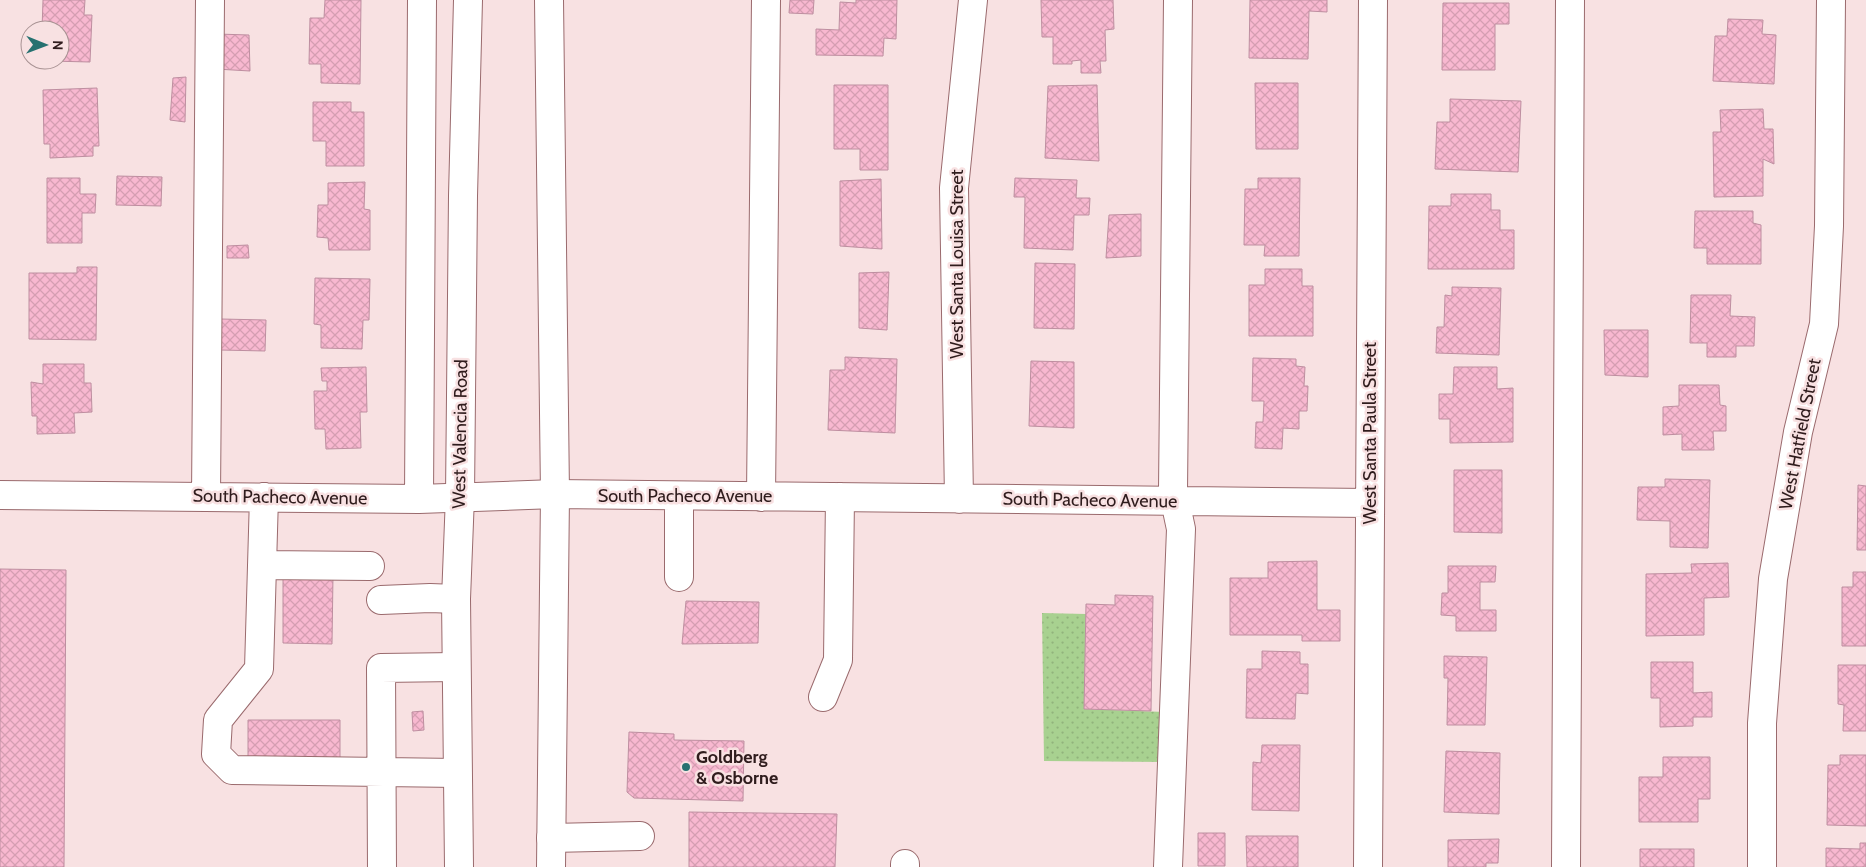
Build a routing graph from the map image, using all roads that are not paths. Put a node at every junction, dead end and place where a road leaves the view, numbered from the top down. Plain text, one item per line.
1 (210, 0) edge
2 (422, 0) edge
3 (468, 0) edge
4 (549, 0) edge
5 (766, 0) edge
6 (973, 0) edge
7 (1178, 0) edge
8 (1373, 0) edge
9 (1570, 0) edge
10 (1831, 0) edge
11 (555, 494) junction
12 (0, 495) edge
13 (460, 496) junction
14 (679, 496) junction
15 (206, 497) junction
16 (761, 497) junction
17 (840, 497) junction
18 (264, 498) junction
19 (419, 498) junction
20 (960, 499) junction
21 (1175, 501) junction
22 (1369, 503) junction
23 (262, 565) junction
24 (370, 566) dead end
25 (679, 577) dead end
26 (381, 600) dead end
27 (456, 600) junction
28 (456, 667) junction
29 (823, 697) dead end
30 (382, 772) junction
31 (457, 773) junction
32 (640, 836) dead end
33 (551, 838) junction
34 (382, 867) edge
35 (459, 867) edge
36 (551, 867) edge
37 (1168, 867) edge
38 (1368, 867) edge
39 (1566, 867) edge
40 (1762, 867) edge

1 - 15 street
2 - 19 street
3 - 13 street, West Valencia Road
4 - 11 street
5 - 16 street
6 - 20 street, West Santa Louisa Street
7 - 21 street
8 - 22 street, West Santa Paula Street
9 - 39 street
10 - 40 street, West Hatfield Street
11 - 13 street, South Pacheco Avenue
11 - 14 street, South Pacheco Avenue
11 - 33 street
12 - 15 street, South Pacheco Avenue
13 - 19 street, South Pacheco Avenue
13 - 27 street, West Valencia Road
14 - 16 street, South Pacheco Avenue
14 - 25 street
15 - 18 street, South Pacheco Avenue
16 - 17 street, South Pacheco Avenue
17 - 20 street, South Pacheco Avenue
17 - 29 street
18 - 19 street, South Pacheco Avenue
18 - 23 street
20 - 21 street, South Pacheco Avenue
21 - 22 street, South Pacheco Avenue
21 - 37 street
22 - 38 street, West Santa Paula Street
23 - 24 street
23 - 30 street
26 - 27 street
27 - 28 street, West Valencia Road
28 - 30 street
28 - 31 street, West Valencia Road
30 - 31 street
30 - 34 street
31 - 35 street, West Valencia Road
32 - 33 street
33 - 36 street

